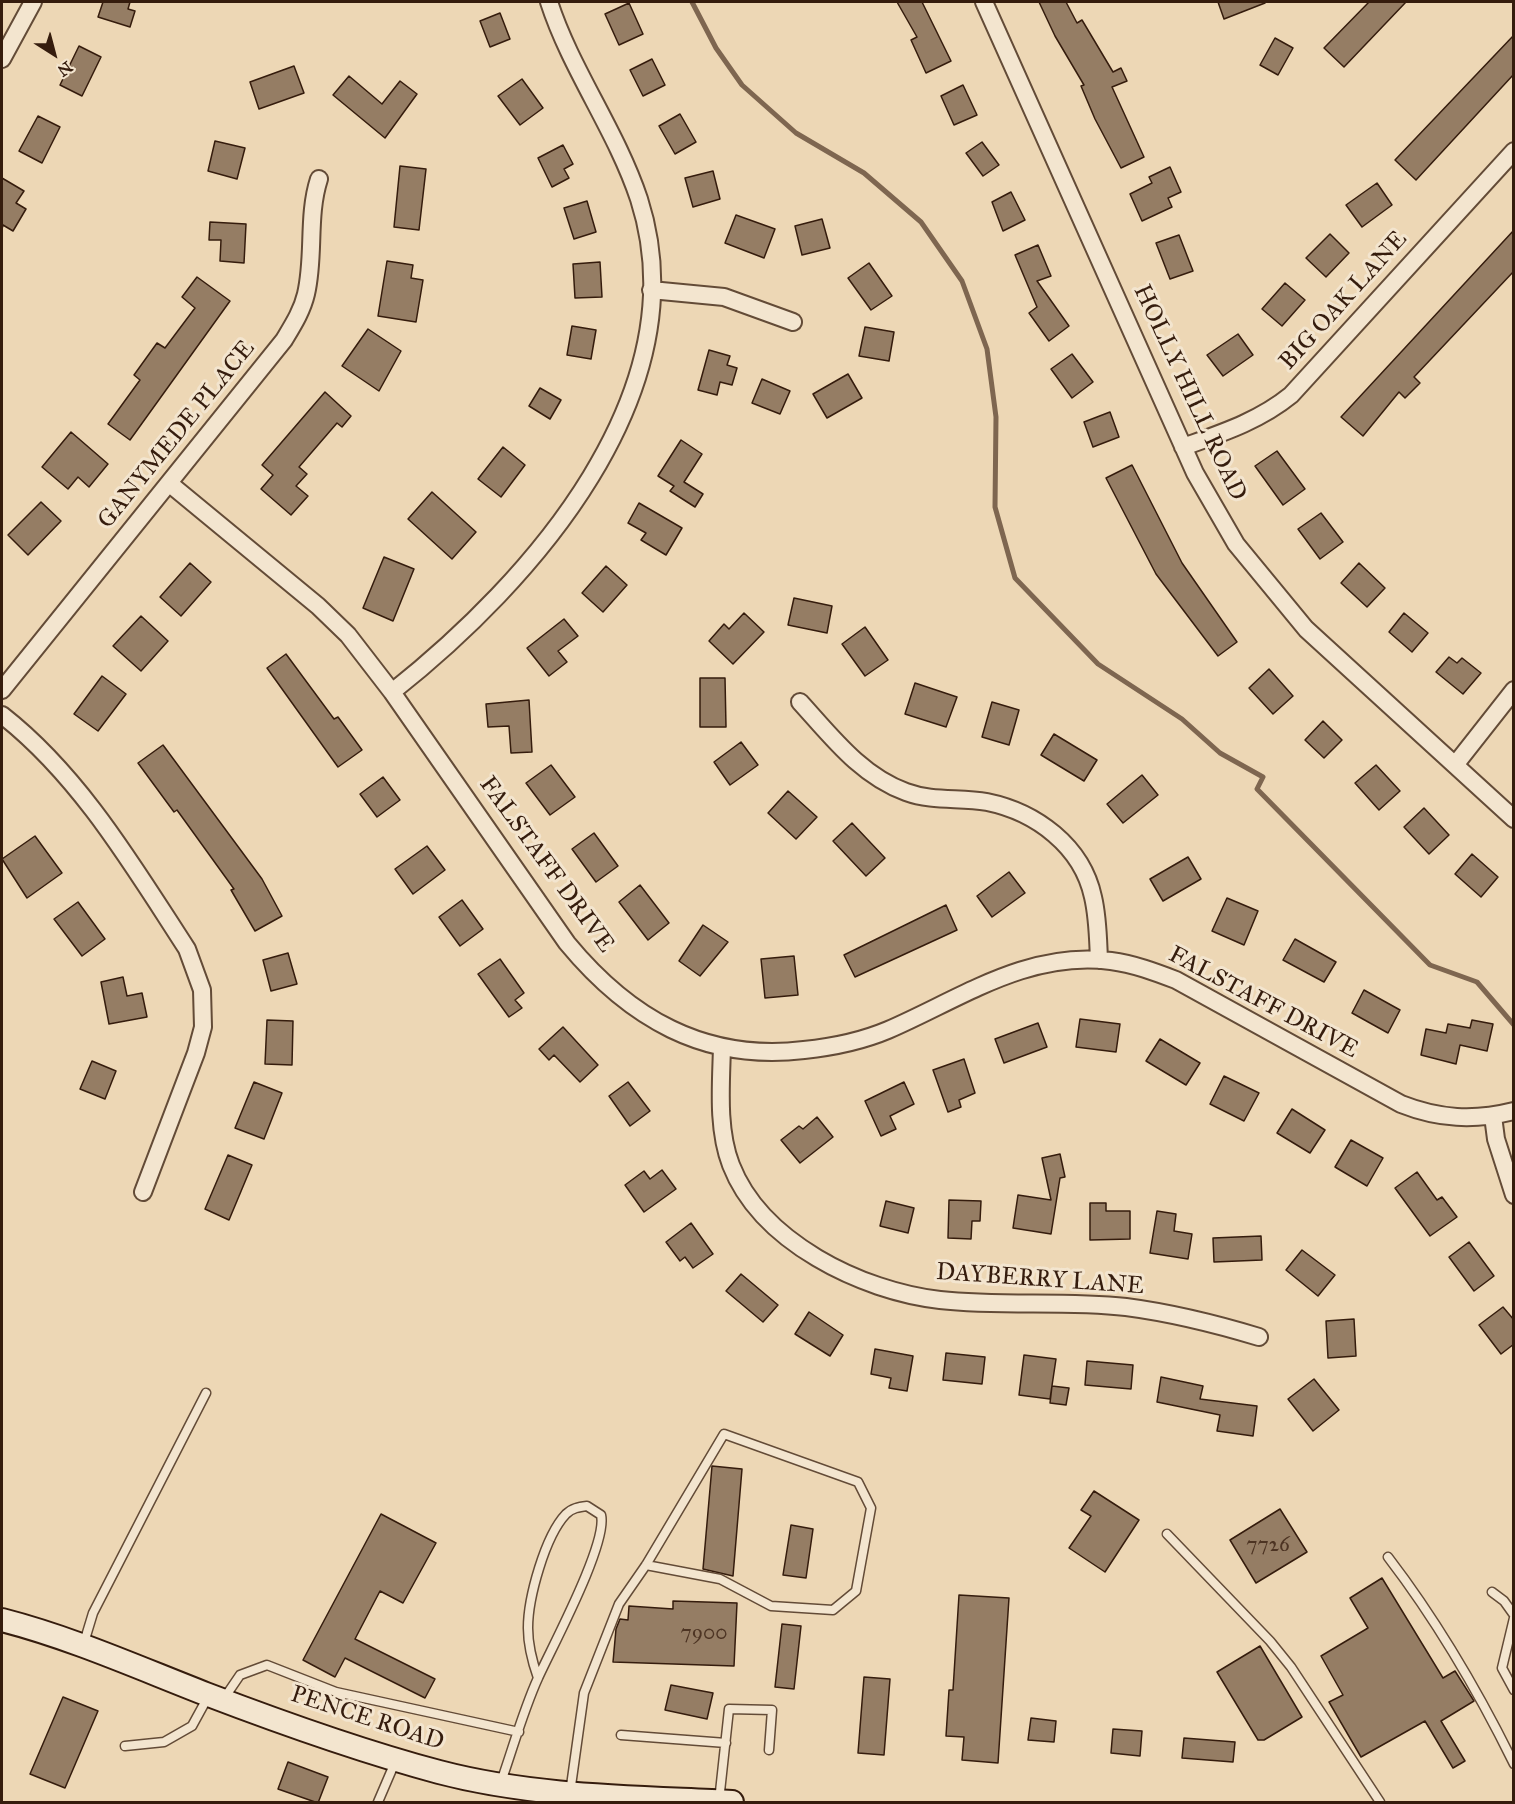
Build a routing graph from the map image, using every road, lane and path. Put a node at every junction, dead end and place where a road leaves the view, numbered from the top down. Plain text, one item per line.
1 (33, 2) edge
2 (549, 2) edge
3 (984, 2) edge
4 (2, 59) edge
5 (1514, 151) edge
6 (319, 179) dead end
7 (651, 290) junction
8 (794, 322) dead end
9 (1183, 447) junction
10 (170, 484) junction
11 (2, 690) edge
12 (1514, 690) edge
13 (392, 692) junction
14 (800, 702) dead end
15 (2, 715) edge
16 (1455, 765) junction
17 (1514, 819) edge
18 (1099, 960) junction
19 (722, 1047) junction
20 (1514, 1111) edge
21 (1493, 1116) junction
22 (143, 1192) dead end
23 (1514, 1195) edge
24 (1260, 1337) dead end
25 (206, 1393) dead end
26 (1167, 1534) dead end
27 (1388, 1557) dead end
28 (646, 1565) junction
29 (1492, 1592) dead end
30 (1514, 1617) edge
31 (2, 1620) edge
32 (83, 1646) junction
33 (538, 1678) junction
34 (1514, 1690) edge
35 (216, 1697) junction
36 (519, 1732) junction
37 (621, 1735) dead end
38 (726, 1743) junction
39 (125, 1746) dead end
40 (769, 1750) dead end
41 (397, 1760) junction
42 (1514, 1764) edge
43 (501, 1783) junction
44 (570, 1793) junction
45 (719, 1802) edge
46 (378, 1803) edge
47 (732, 1803) edge
48 (1380, 1803) edge

1 - 4 street
2 - 7 street
3 - 9 street, HOLLY HILL ROAD
5 - 9 street, BIG OAK LANE
6 - 10 street, GANYMEDE PLACE
7 - 8 street
7 - 13 street
9 - 16 street, HOLLY HILL ROAD
10 - 11 street, GANYMEDE PLACE
10 - 13 street, FALSTAFF DRIVE
12 - 16 street
13 - 19 street, FALSTAFF DRIVE
14 - 18 street
15 - 22 street
16 - 17 street, HOLLY HILL ROAD
18 - 19 street, FALSTAFF DRIVE
18 - 21 street, FALSTAFF DRIVE
19 - 24 street, DAYBERRY LANE
20 - 21 street, FALSTAFF DRIVE
21 - 23 street
25 - 32 lane
26 - 48 lane
27 - 42 lane
28 - 28 lane
28 - 44 lane
29 - 30 lane
30 - 34 lane
31 - 32 street, PENCE ROAD
32 - 35 street, PENCE ROAD
33 - 33 lane
33 - 36 lane
35 - 36 lane
35 - 39 lane
35 - 41 street, PENCE ROAD
36 - 43 lane
37 - 38 lane
38 - 40 lane
38 - 45 lane
41 - 43 street, PENCE ROAD
41 - 46 lane
43 - 44 street, PENCE ROAD
44 - 45 street, PENCE ROAD
45 - 47 street, PENCE ROAD

